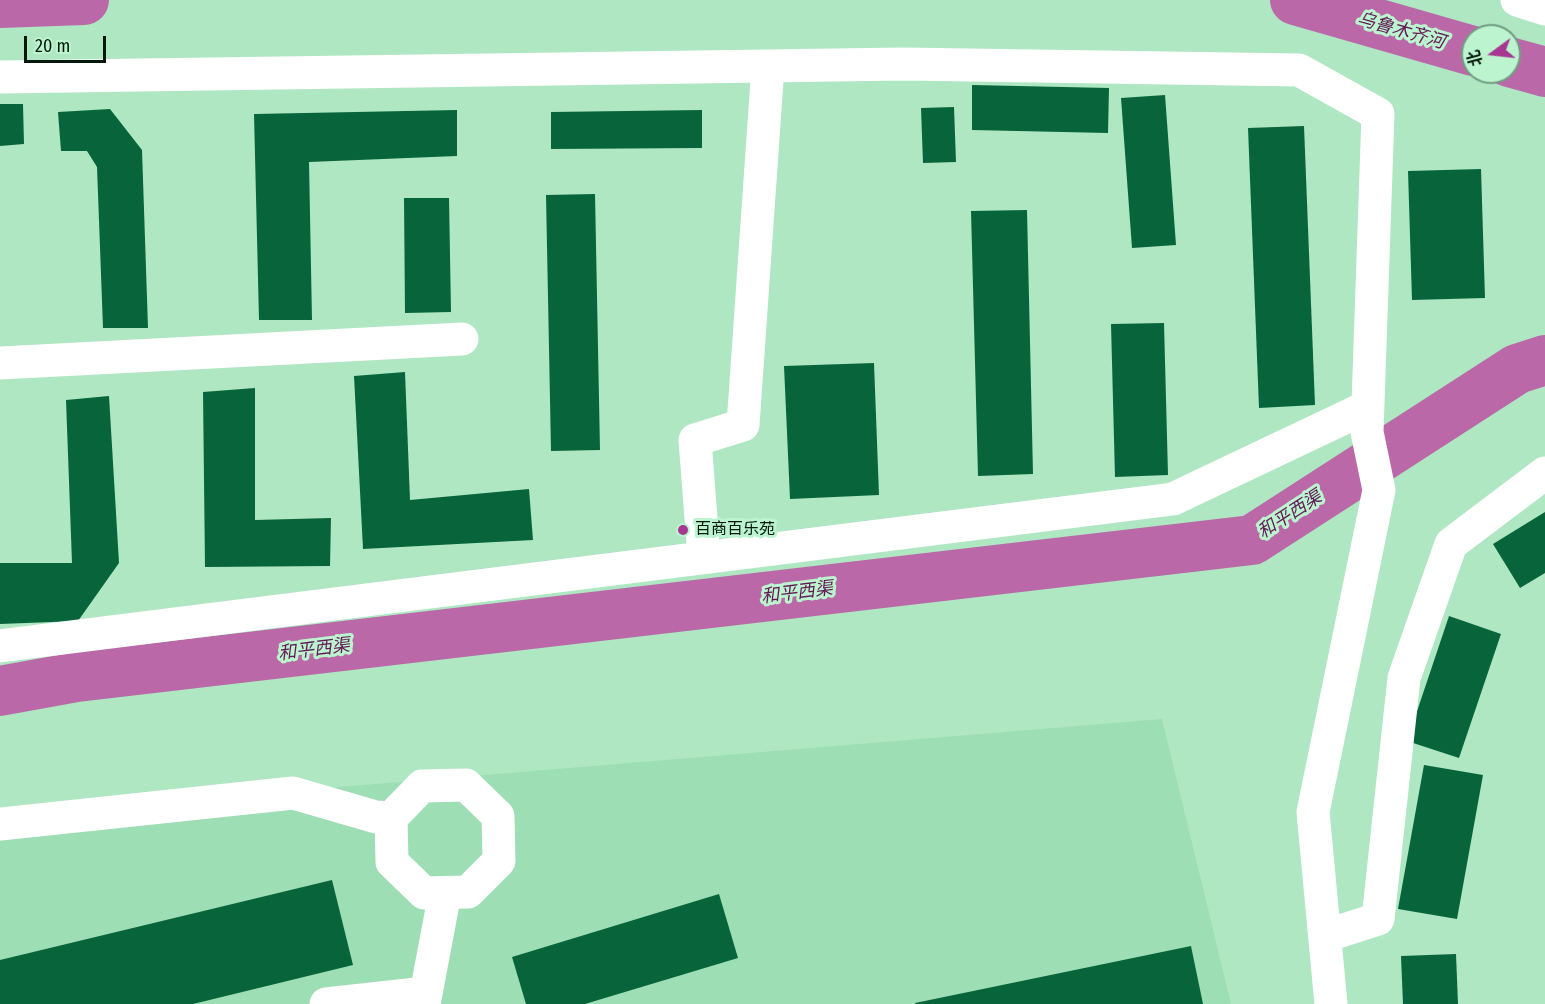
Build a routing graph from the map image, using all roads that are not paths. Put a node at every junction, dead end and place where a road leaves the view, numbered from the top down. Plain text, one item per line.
1 (1516, 0) edge
2 (1545, 9) edge
3 (768, 66) junction
4 (0, 77) edge
5 (462, 339) dead end
6 (0, 363) edge
7 (1367, 407) junction
8 (1545, 473) edge
9 (704, 557) junction
10 (0, 646) edge
11 (391, 818) junction
12 (0, 824) edge
13 (445, 893) junction
14 (1325, 936) junction
15 (425, 999) edge
16 (326, 1004) edge
17 (1331, 1004) edge

1 - 2 street
3 - 4 street
3 - 7 street
3 - 9 street
5 - 6 street
7 - 9 street
7 - 14 street
8 - 14 street
9 - 10 street
11 - 12 street
11 - 13 street
11 - 13 street
13 - 15 street
14 - 17 street
15 - 16 street

